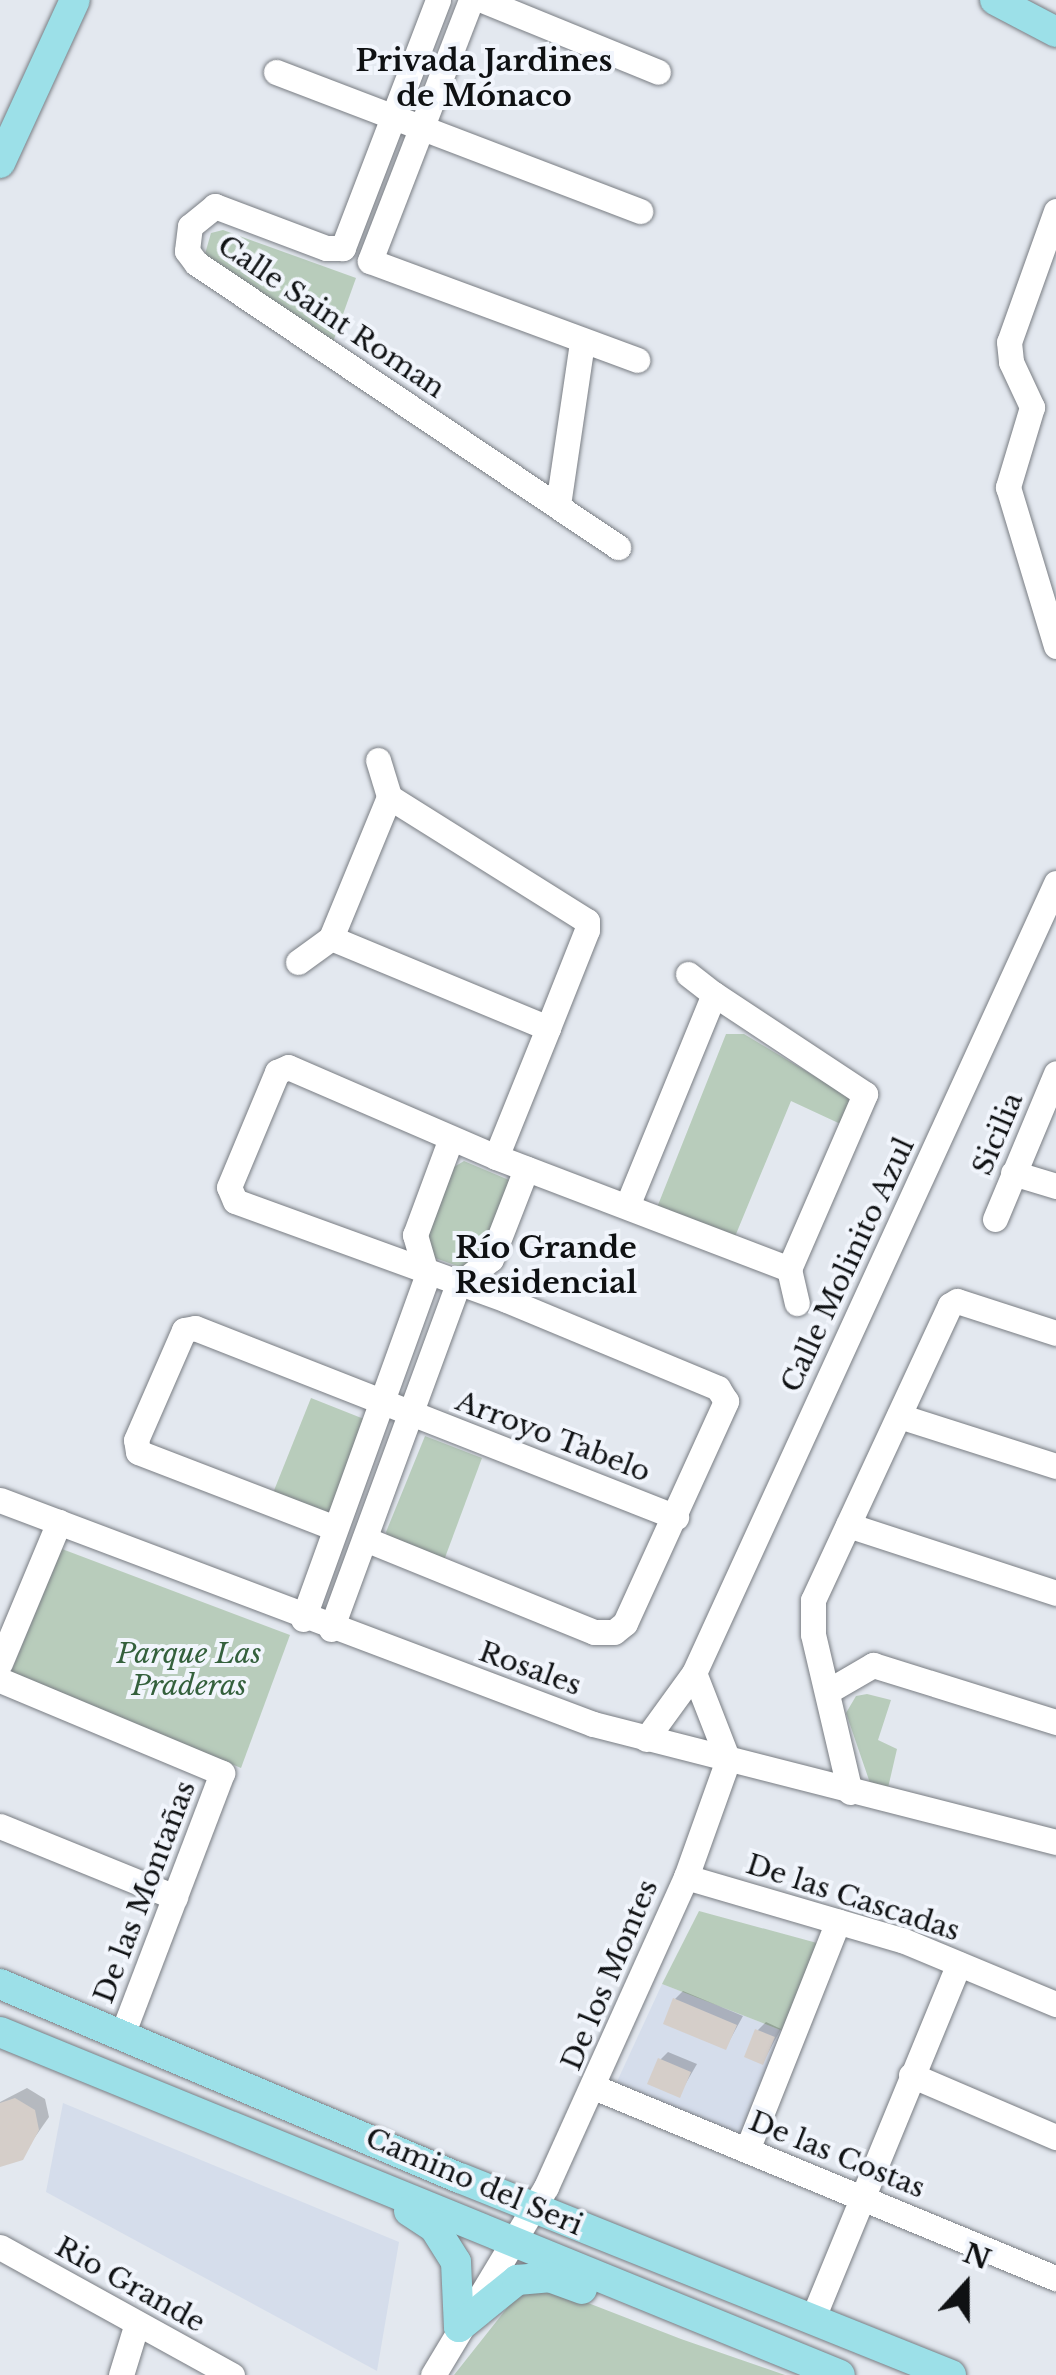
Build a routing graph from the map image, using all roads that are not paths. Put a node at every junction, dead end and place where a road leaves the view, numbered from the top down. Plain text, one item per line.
1 (75, 0) edge
2 (438, 0) edge
3 (471, 0) edge
4 (482, 0) edge
5 (995, 0) edge
6 (1056, 32) edge
7 (276, 72) dead end
8 (658, 72) dead end
9 (394, 117) junction
10 (424, 128) junction
11 (0, 163) edge
12 (640, 211) dead end
13 (1056, 211) edge
14 (582, 342) junction
15 (637, 360) dead end
16 (558, 505) junction
17 (618, 547) dead end
18 (1056, 646) edge
19 (378, 760) dead end
20 (390, 797) junction
21 (1056, 883) edge
22 (331, 938) junction
23 (298, 962) dead end
24 (688, 974) dead end
25 (714, 994) junction
26 (548, 1028) junction
27 (1056, 1073) edge
28 (450, 1138) junction
29 (496, 1157) junction
30 (526, 1169) junction
31 (1013, 1173) junction
32 (1056, 1186) edge
33 (627, 1206) junction
34 (995, 1219) dead end
35 (491, 1259) junction
36 (789, 1269) junction
37 (427, 1276) junction
38 (457, 1286) junction
39 (506, 1300) junction
40 (796, 1303) dead end
41 (1056, 1333) edge
42 (380, 1402) junction
43 (409, 1414) junction
44 (898, 1416) junction
45 (1056, 1466) edge
46 (0, 1500) edge
47 (676, 1517) junction
48 (59, 1522) junction
49 (848, 1524) junction
50 (335, 1528) junction
51 (365, 1539) junction
52 (1056, 1594) edge
53 (303, 1619) junction
54 (331, 1628) junction
55 (0, 1663) edge
56 (694, 1673) junction
57 (0, 1680) edge
58 (830, 1690) junction
59 (1056, 1722) edge
60 (646, 1739) junction
61 (728, 1760) junction
62 (850, 1792) junction
63 (0, 1826) edge
64 (1056, 1842) edge
65 (686, 1876) junction
66 (175, 1896) junction
67 (838, 1921) junction
68 (959, 1964) junction
69 (0, 1984) edge
70 (1056, 2004) edge
71 (0, 2032) edge
72 (122, 2035) junction
73 (911, 2075) junction
74 (594, 2088) junction
75 (1056, 2137) edge
76 (747, 2150) junction
77 (332, 2170) junction
78 (862, 2198) junction
79 (534, 2208) junction
80 (514, 2241) junction
81 (0, 2247) edge
82 (1056, 2278) edge
83 (684, 2311) junction
84 (812, 2320) junction
85 (136, 2322) junction
86 (460, 2327) junction
87 (121, 2375) edge
88 (232, 2375) edge
89 (433, 2375) edge
90 (840, 2375) edge
91 (951, 2375) edge

1 - 11 main road
2 - 9 street
3 - 10 street
4 - 8 street
5 - 6 main road
7 - 9 street
9 - 10 street
9 - 16 street, Calle Saint Roman
10 - 12 street
10 - 14 street
13 - 18 street
14 - 15 street
14 - 16 street
16 - 17 street, Calle Saint Roman
19 - 20 street
20 - 22 street
20 - 26 street
21 - 56 street, Calle Molinito Azul
22 - 23 street
22 - 26 street
24 - 25 street
25 - 33 street
25 - 36 street
26 - 29 street
27 - 31 street, Sicilia
28 - 29 street
28 - 37 street
28 - 37 street
29 - 30 street
30 - 33 street
30 - 35 street
31 - 32 street
31 - 34 street, Sicilia
33 - 36 street
35 - 38 street
35 - 39 street
36 - 40 street
37 - 38 street
37 - 42 street
38 - 39 street
38 - 43 street
39 - 47 street
41 - 44 street
42 - 43 street, Arroyo Tabelo
42 - 50 street
42 - 50 street, Arroyo Tabelo
43 - 47 street, Arroyo Tabelo
43 - 51 street
44 - 45 street
44 - 49 street
46 - 48 street, Rosales
47 - 51 street
48 - 53 street, Rosales
48 - 55 street
49 - 52 street
49 - 58 street
50 - 53 street
51 - 54 street
53 - 54 street, Rosales
54 - 60 street, Rosales
56 - 60 street, Calle Molinito Azul
56 - 61 street
57 - 66 street, De las Montañas
58 - 59 street
58 - 62 street
60 - 61 street, Rosales
61 - 62 street, Rosales
61 - 65 street, De los Montes
62 - 64 street, Rosales
63 - 66 street
65 - 67 street, De las Cascadas
65 - 74 street, De los Montes
66 - 72 street, De las Montañas
67 - 68 street, De las Cascadas
67 - 76 street
68 - 70 street, De las Cascadas
68 - 73 street
69 - 72 main road, Camino del Seri
71 - 77 main road, Camino del Seri
72 - 79 main road, Camino del Seri
73 - 75 street
73 - 78 street
74 - 76 street, De las Costas
74 - 79 street, De los Montes
76 - 78 street, De las Costas
77 - 80 main road, Camino del Seri
77 - 86 main road
78 - 82 street, De las Costas
78 - 84 street
79 - 80 street, De los Montes
79 - 84 main road, Camino del Seri
80 - 83 main road, Camino del Seri
80 - 86 street, De los Montes
81 - 85 street, Rio Grande
83 - 86 main road
83 - 90 main road, Camino del Seri
84 - 91 main road, Camino del Seri
85 - 87 street
85 - 88 street, Rio Grande
86 - 89 street, De los Montes

